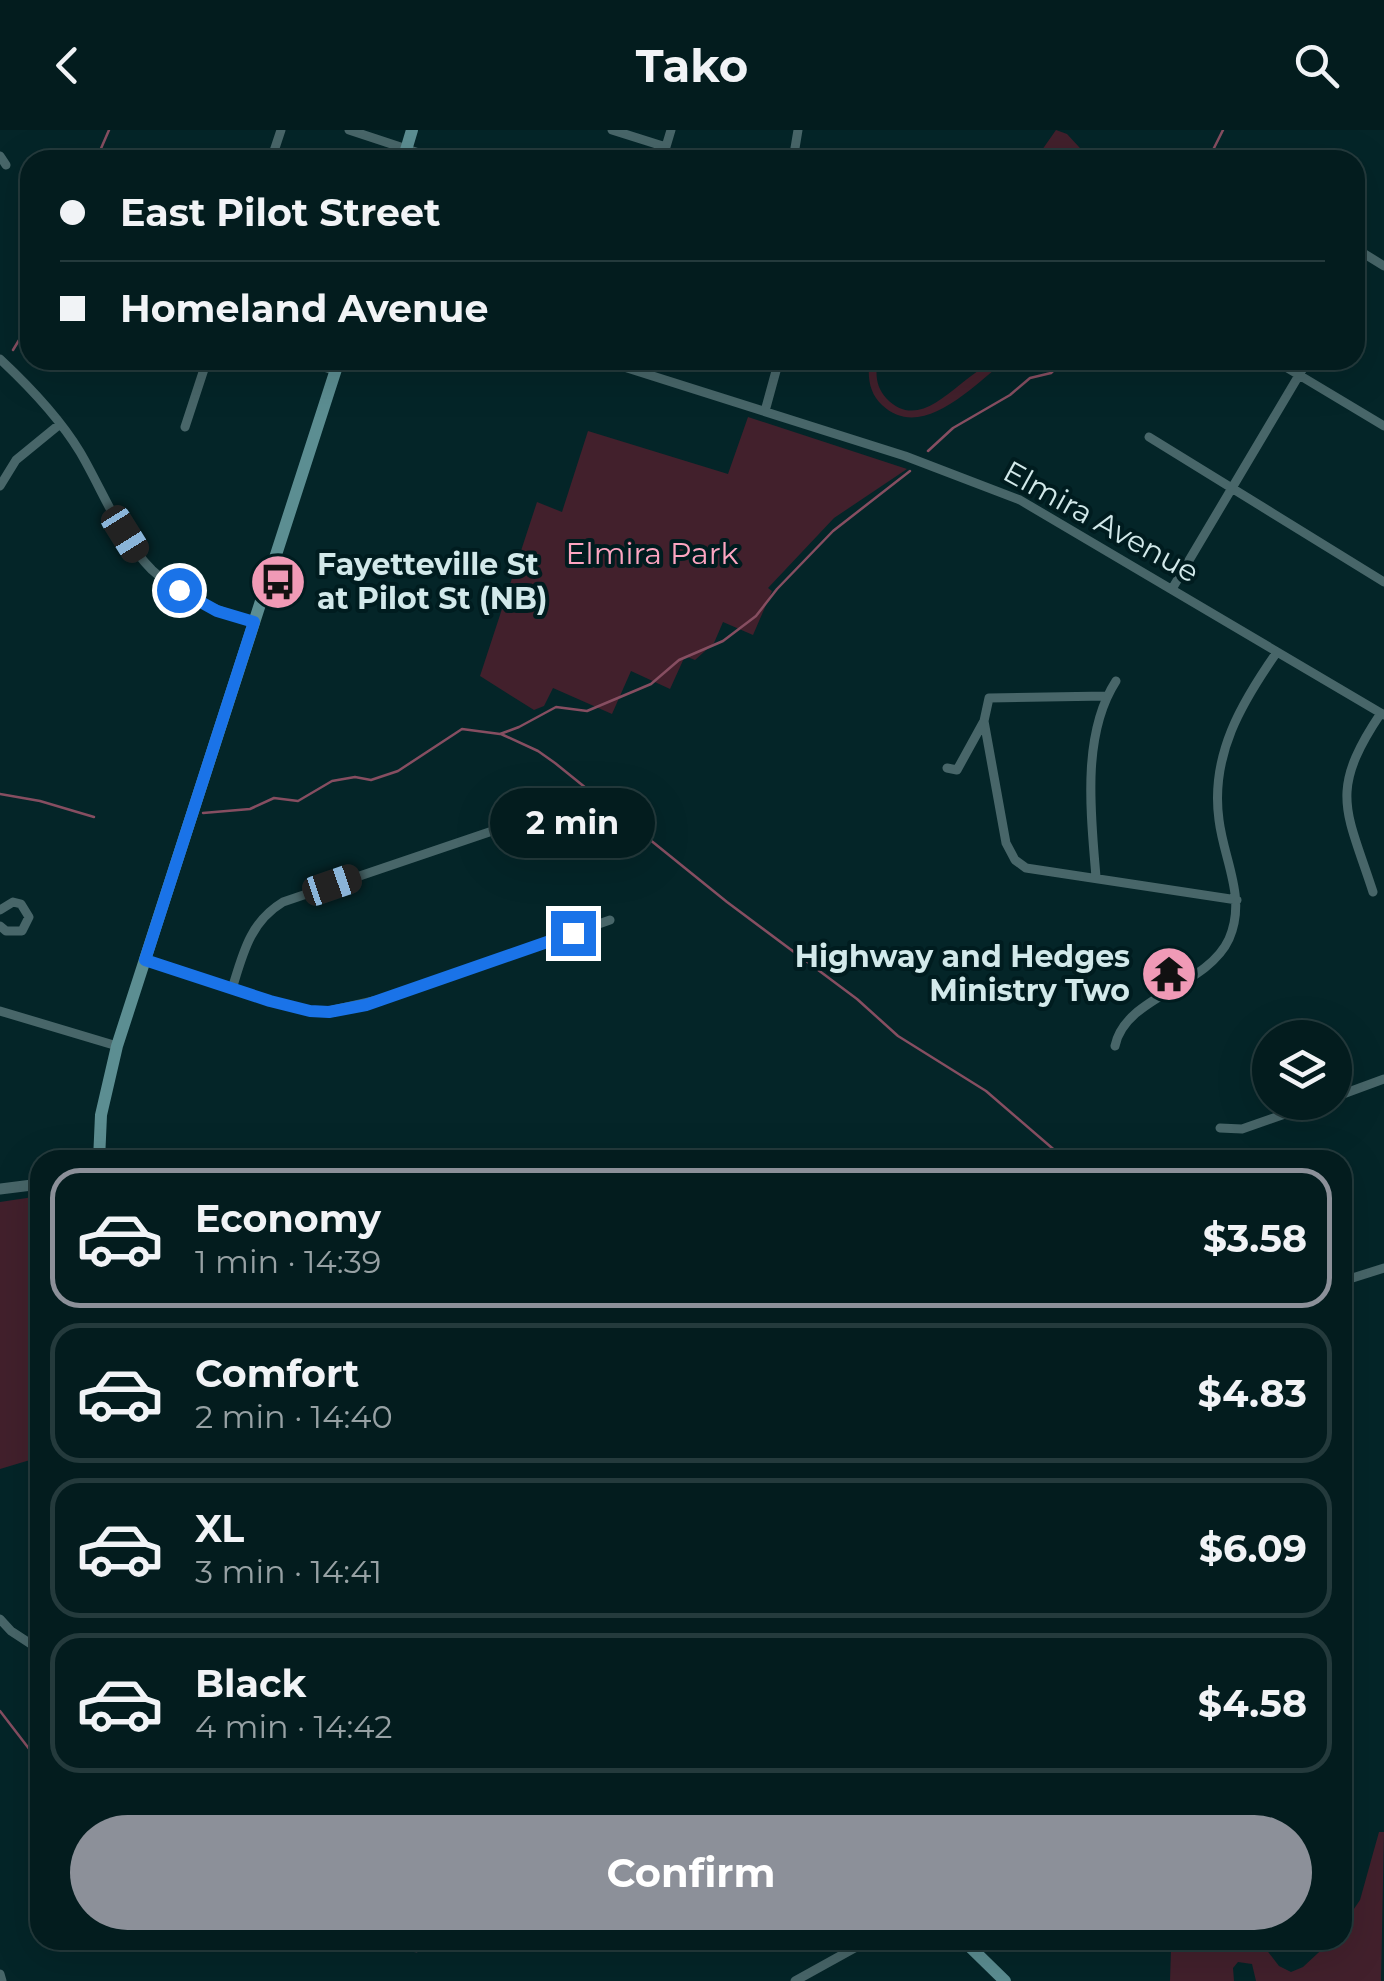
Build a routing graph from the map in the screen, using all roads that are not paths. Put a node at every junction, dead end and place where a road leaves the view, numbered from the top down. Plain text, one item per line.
1 (349, 130) edge
2 (612, 130) edge
3 (671, 130) edge
4 (666, 147) junction
5 (395, 150) edge
6 (665, 150) edge
7 (0, 359) edge
8 (204, 370) edge
9 (335, 370) edge
10 (634, 370) edge
11 (776, 370) edge
12 (1291, 370) edge
13 (1302, 370) edge
14 (1299, 375) junction
15 (765, 411) junction
16 (60, 424) junction
17 (1384, 426) edge
18 (185, 427) dead end
19 (1150, 438) dead end
20 (0, 486) edge
21 (1232, 488) junction
22 (1384, 582) edge
23 (1172, 589) junction
24 (254, 622) junction
25 (1278, 652) junction
26 (1116, 681) dead end
27 (1107, 696) junction
28 (1383, 714) edge
29 (981, 725) junction
30 (947, 768) dead end
31 (532, 818) dead end
32 (1096, 877) junction
33 (1374, 892) dead end
34 (1237, 900) junction
35 (0, 910) edge
36 (610, 920) dead end
37 (2, 932) edge
38 (145, 960) junction
39 (232, 989) junction
40 (0, 1011) edge
41 (117, 1046) junction
42 (1115, 1046) dead end
43 (1384, 1080) edge
44 (1352, 1091) edge
45 (1268, 1120) edge
46 (1220, 1128) dead end
47 (99, 1150) edge
48 (30, 1185) edge
49 (0, 1189) edge
50 (1384, 1268) edge
51 (1352, 1278) edge
52 (0, 1619) edge
53 (30, 1643) edge
54 (852, 1950) edge
55 (973, 1950) edge
56 (0, 1974) edge
57 (798, 1980) edge
58 (2, 1981) edge
59 (1005, 1981) edge

1 - 5 street
2 - 4 street
3 - 4 street
4 - 6 street
7 - 16 street
8 - 18 street
9 - 24 main road
10 - 15 street, Elmira Avenue
11 - 15 street
12 - 14 street
13 - 14 street
14 - 17 street
14 - 21 street
15 - 23 street, Elmira Avenue
16 - 20 street
16 - 24 street
19 - 21 street
21 - 22 street
21 - 23 street
23 - 25 street, Elmira Avenue
24 - 38 main road
25 - 28 street, Elmira Avenue
25 - 34 street
26 - 27 street
27 - 29 street
27 - 32 street
28 - 33 street
29 - 30 street
29 - 32 street
31 - 39 street
32 - 34 street
34 - 42 street
35 - 37 street
36 - 39 street
38 - 39 street
38 - 41 main road
40 - 41 street
41 - 47 main road
43 - 44 street
45 - 46 street
48 - 49 street
50 - 51 street
52 - 53 street
54 - 57 street
55 - 59 main road
56 - 58 street

